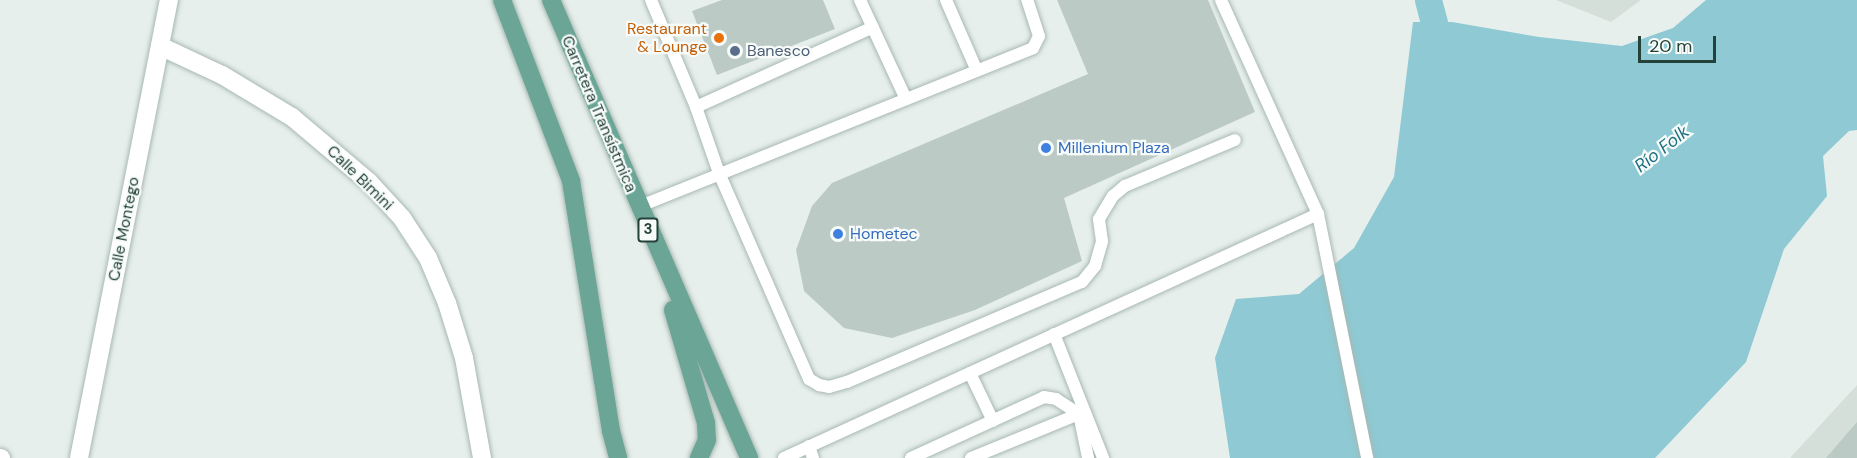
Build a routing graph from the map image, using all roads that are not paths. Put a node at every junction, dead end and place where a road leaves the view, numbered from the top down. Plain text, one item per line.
1 (169, 0) edge
2 (502, 0) edge
3 (550, 0) edge
4 (651, 0) edge
5 (860, 0) edge
6 (946, 0) edge
7 (1028, 0) edge
8 (1221, 0) edge
9 (873, 27) junction
10 (160, 46) junction
11 (977, 71) junction
12 (906, 99) junction
13 (696, 108) junction
14 (1235, 140) dead end
15 (719, 173) junction
16 (638, 207) junction
17 (1318, 214) junction
18 (652, 240) junction
19 (1054, 334) junction
20 (970, 373) junction
21 (1079, 414) junction
22 (993, 420) junction
23 (611, 431) junction
24 (811, 452) edge
25 (79, 458) edge
26 (482, 458) edge
27 (618, 458) edge
28 (630, 458) edge
29 (699, 458) edge
30 (749, 458) edge
31 (784, 458) edge
32 (911, 458) edge
33 (971, 458) edge
34 (1088, 458) edge
35 (1102, 458) edge
36 (1367, 458) edge

1 - 10 street, Calle Montego
2 - 23 main road
3 - 16 main road, Carretera Transístmica / 3
4 - 13 lane
5 - 9 lane
6 - 11 lane
7 - 11 lane
8 - 17 lane
9 - 12 lane
9 - 13 lane
10 - 25 street, Calle Montego
10 - 26 street, Calle Bimini
11 - 12 lane
12 - 15 lane
13 - 15 lane
14 - 15 lane
15 - 16 lane
16 - 18 main road, Carretera Transístmica / 3
17 - 19 lane
17 - 36 lane
18 - 29 main road
18 - 30 main road, Carretera Transístmica / 3
19 - 20 lane
19 - 35 lane
20 - 22 lane
20 - 24 lane
21 - 22 lane
21 - 33 lane
21 - 34 lane
22 - 32 lane
23 - 27 main road
23 - 28 main road
24 - 31 lane

